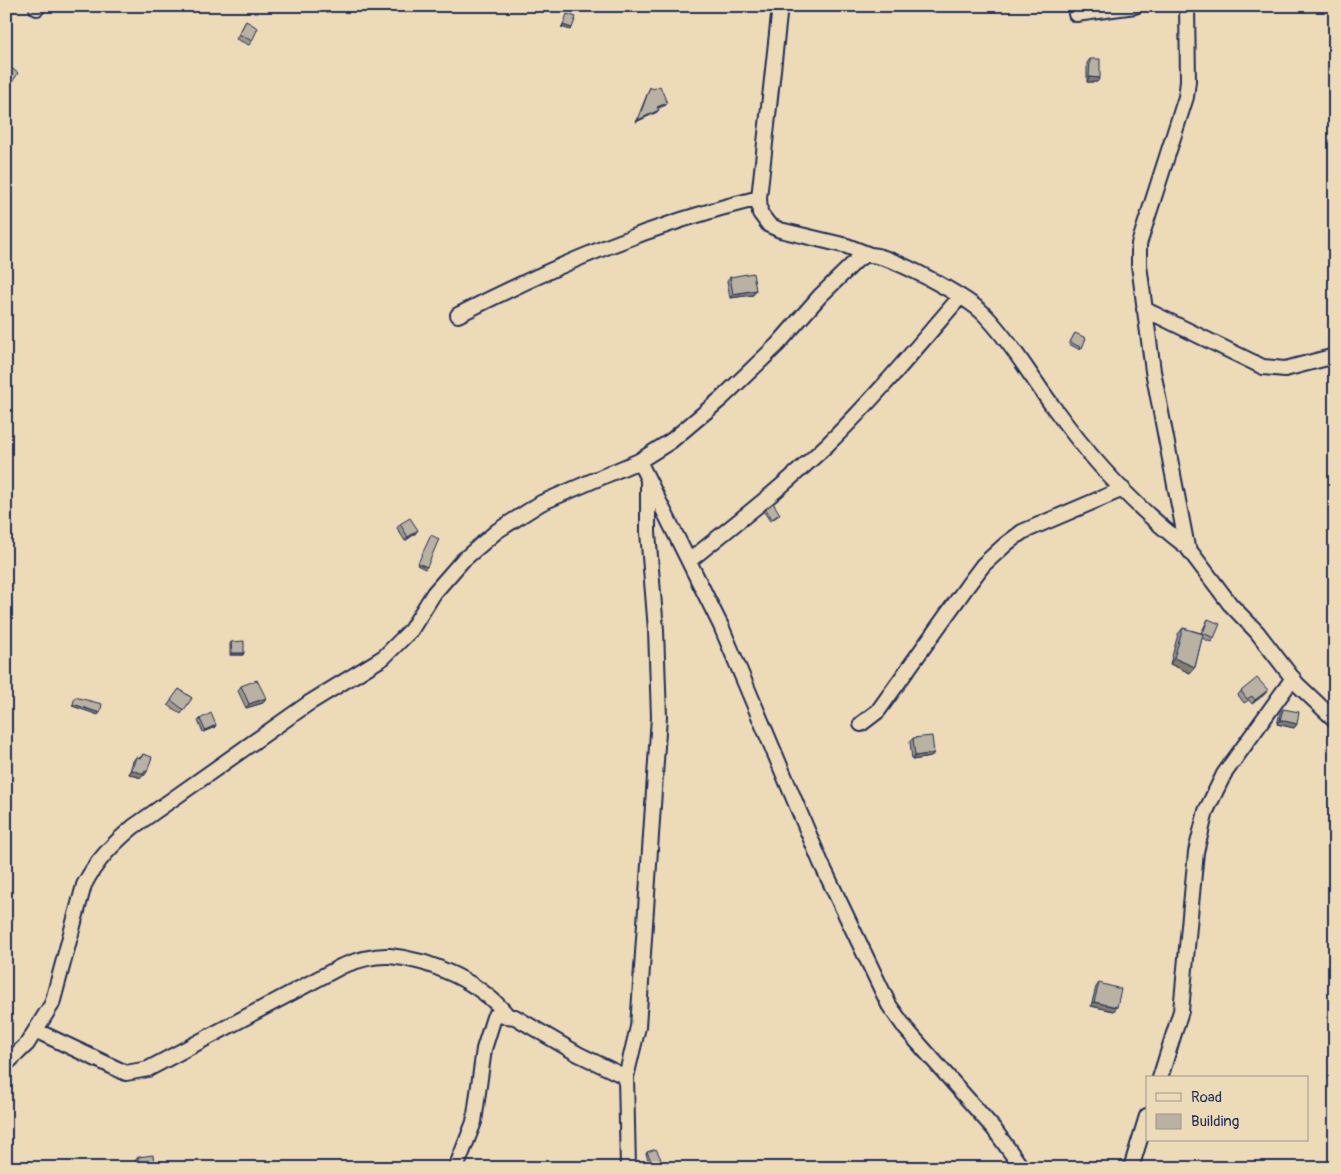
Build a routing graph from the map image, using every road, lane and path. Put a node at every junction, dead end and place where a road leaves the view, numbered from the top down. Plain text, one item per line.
1 (780, 6) edge
2 (1135, 6) edge
3 (1187, 6) edge
4 (1076, 14) dead end
5 (759, 198) junction
6 (870, 255) junction
7 (960, 297) junction
8 (1144, 308) junction
9 (458, 315) dead end
10 (1335, 356) edge
11 (639, 461) junction
12 (648, 478) junction
13 (1123, 488) junction
14 (1187, 547) junction
15 (689, 562) junction
16 (1293, 678) junction
17 (1335, 720) edge
18 (861, 724) dead end
19 (507, 1015) junction
20 (36, 1031) junction
21 (6, 1064) edge
22 (1161, 1076) edge
23 (626, 1077) junction
24 (1146, 1119) edge
25 (456, 1168) edge
26 (628, 1168) edge
27 (1022, 1168) edge
28 (1131, 1168) edge

1 - 5 street
2 - 4 street
3 - 8 street
5 - 6 street
5 - 9 street
6 - 7 street
6 - 11 street
7 - 13 street
7 - 15 street
8 - 10 street
8 - 14 street
11 - 12 street
11 - 20 street
12 - 15 street
12 - 23 street
13 - 14 street
13 - 18 street
14 - 16 street
15 - 27 street
16 - 17 street
16 - 22 street
19 - 20 street
19 - 23 street
19 - 25 street
20 - 21 street
23 - 26 street
24 - 28 street

